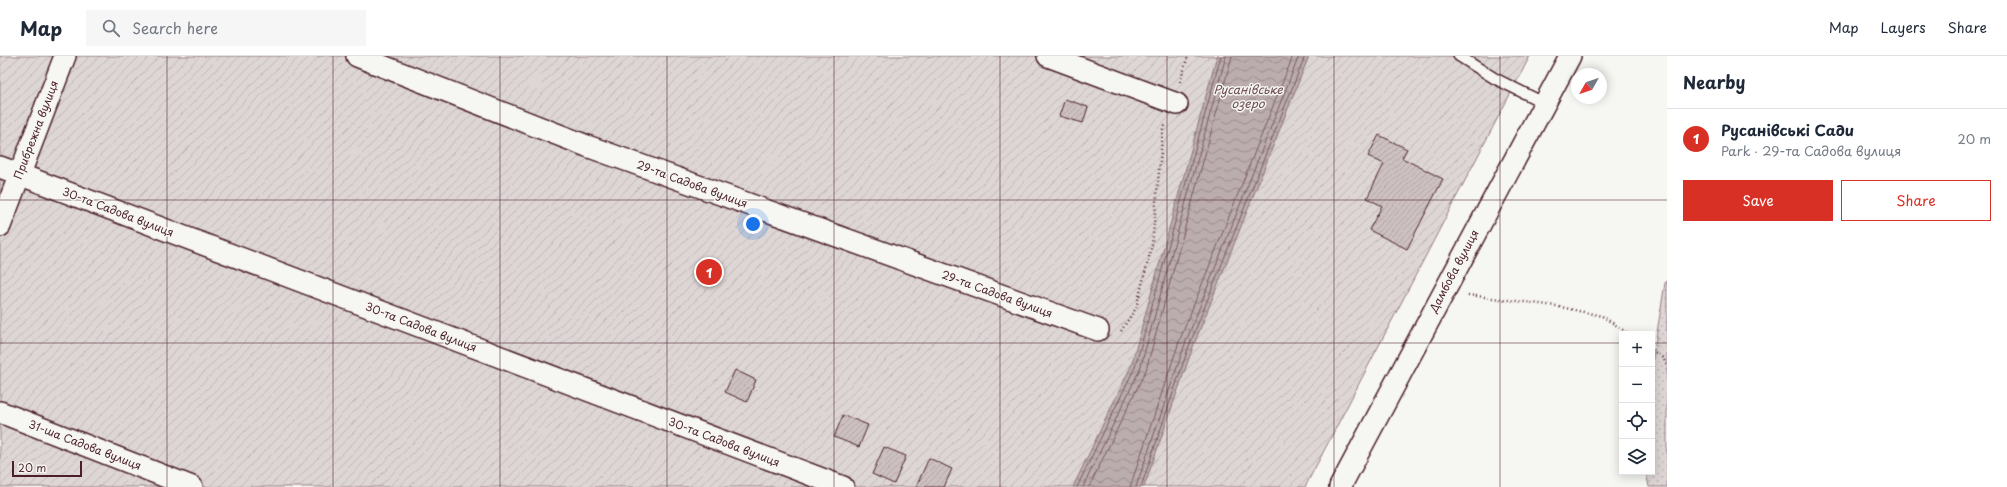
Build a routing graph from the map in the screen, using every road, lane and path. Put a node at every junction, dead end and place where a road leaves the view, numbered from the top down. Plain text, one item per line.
1 (65, 56) edge
2 (357, 56) edge
3 (1048, 56) edge
4 (1188, 56) edge
5 (1459, 56) edge
6 (1570, 56) edge
7 (1544, 103) junction
8 (1177, 104) junction
9 (9, 171) edge
10 (0, 226) edge
11 (1444, 292) junction
12 (1098, 330) joint
13 (1624, 331) edge
14 (1655, 352) edge
15 (1667, 366) edge
16 (0, 412) edge
17 (192, 487) edge
18 (843, 487) edge
19 (1340, 487) edge

1 - 9 street, Прибрежна вулиця
2 - 12 street, 29-та Садова вулиця
3 - 8 street
4 - 8 path
5 - 7 lane
6 - 7 street, Дамбова вулиця
7 - 11 street, Дамбова вулиця
8 - 12 path
9 - 10 street, Прибрежна вулиця
9 - 18 street, 30-та Садова вулиця
11 - 13 path
11 - 19 street, Дамбова вулиця
14 - 15 path
16 - 17 street, 31-ша Садова вулиця

